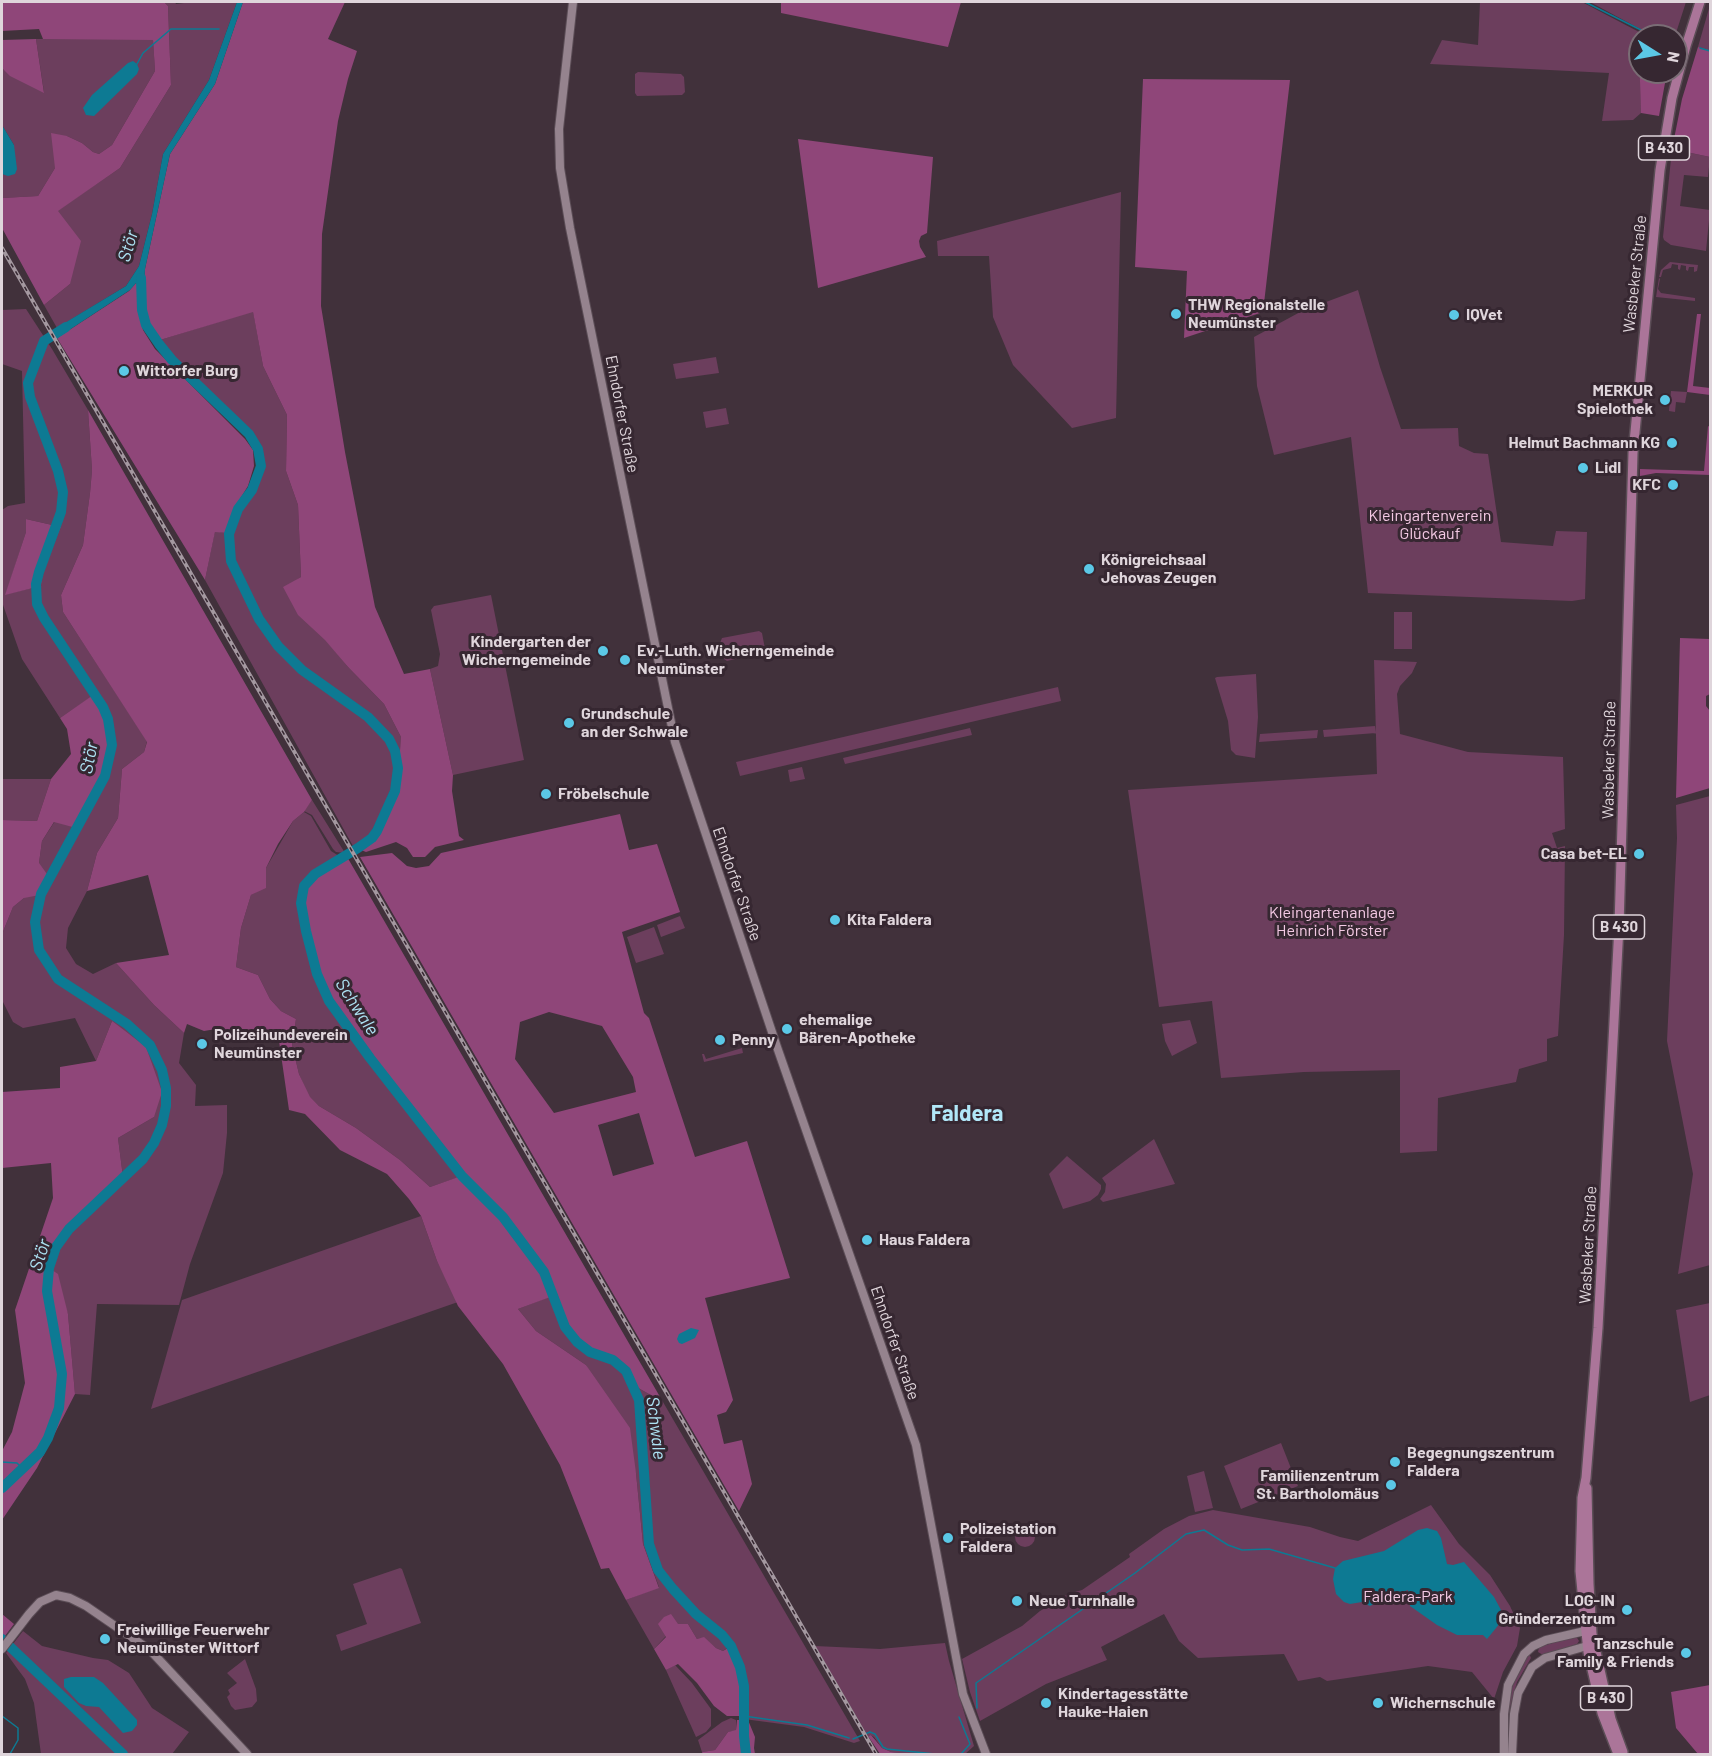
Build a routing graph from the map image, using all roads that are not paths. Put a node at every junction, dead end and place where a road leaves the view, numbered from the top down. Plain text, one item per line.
1 (573, 2) edge
2 (1701, 2) edge
3 (1589, 1638) junction
4 (2, 1649) edge
5 (247, 1755) edge
6 (986, 1755) edge
7 (1504, 1755) edge
8 (1512, 1755) edge
9 (1618, 1755) edge
10 (1623, 1755) edge

1 - 6 street, Ehndorfer Straße
2 - 3 main road, Wasbeker Straße / B 430
3 - 7 street
3 - 8 street
3 - 9 main road, B 430
3 - 10 main road, B 430
4 - 5 street

